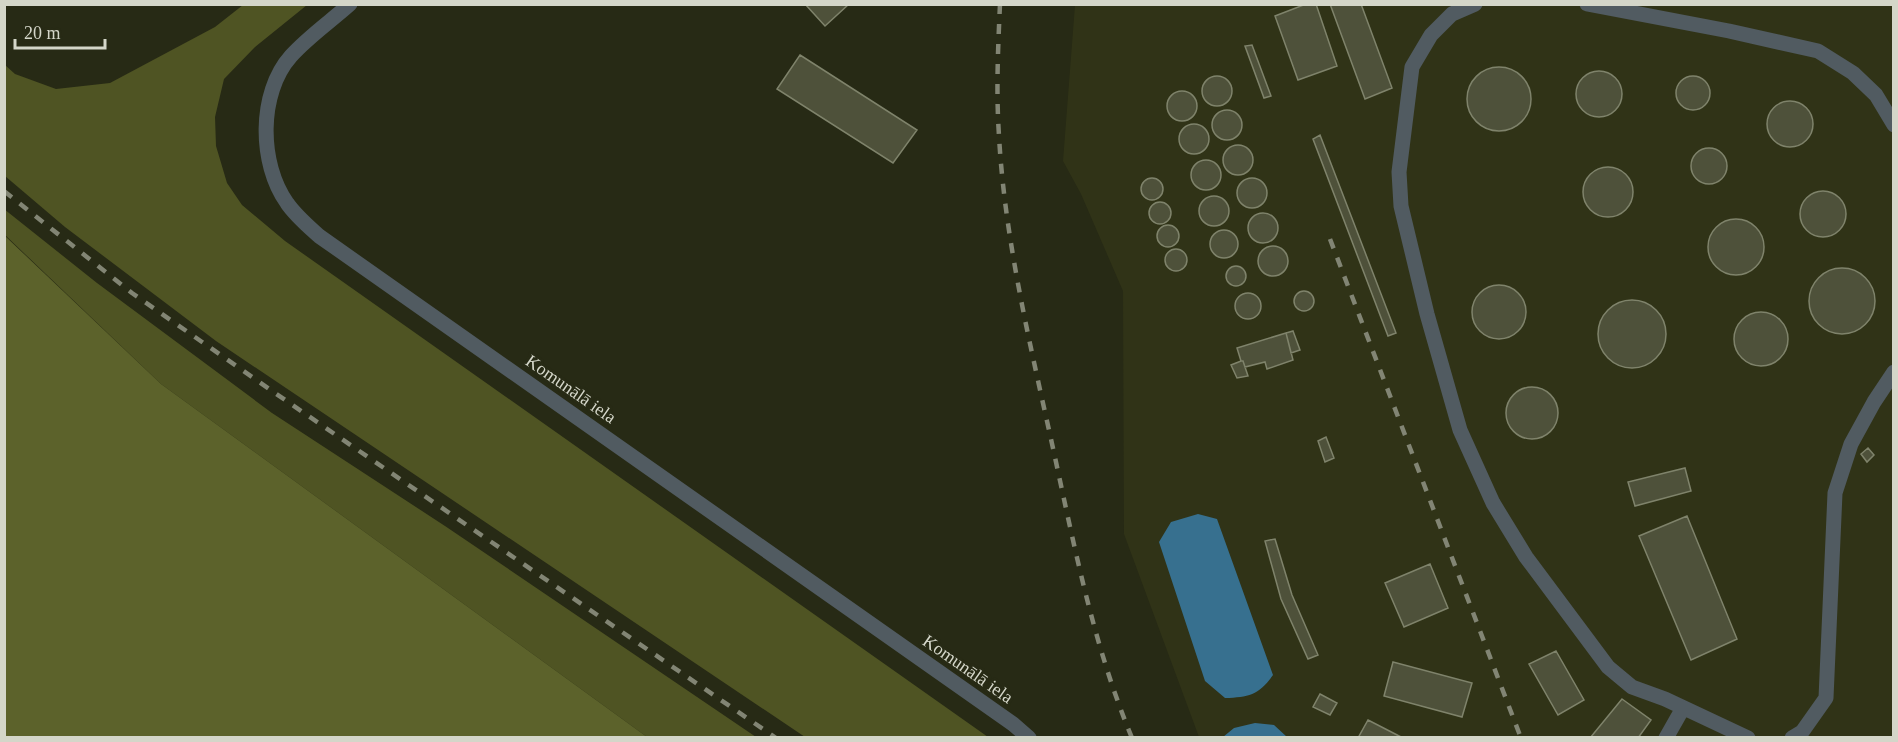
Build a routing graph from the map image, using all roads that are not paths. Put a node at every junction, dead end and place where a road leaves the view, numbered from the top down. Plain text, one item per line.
1 (350, 4) edge
2 (1475, 4) edge
3 (1587, 4) edge
4 (1893, 125) edge
5 (1893, 372) edge
6 (1683, 708) junction
7 (1029, 738) edge
8 (1666, 738) edge
9 (1748, 738) edge
10 (1792, 738) edge

1 - 7 street, Komunālā iela
2 - 6 street
3 - 4 street
5 - 10 street
6 - 8 street
6 - 9 street

